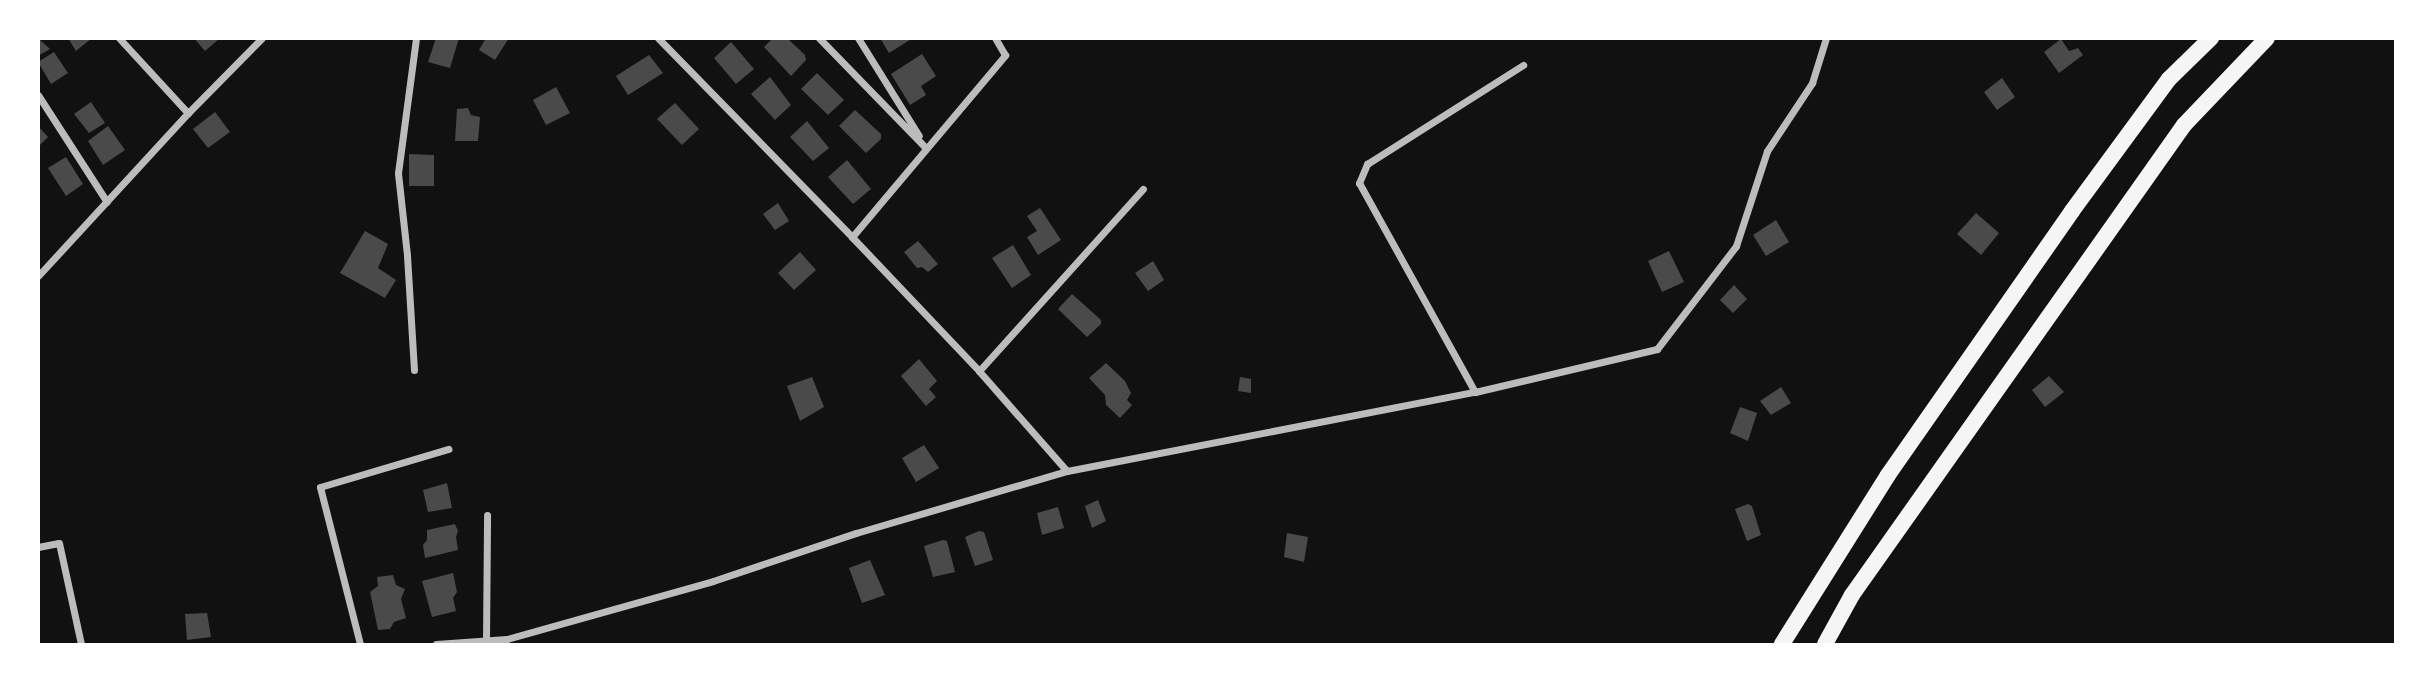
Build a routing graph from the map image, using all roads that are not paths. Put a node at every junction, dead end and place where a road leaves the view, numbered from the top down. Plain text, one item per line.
1 (119, 38) edge
2 (416, 38) edge
3 (658, 38) edge
4 (819, 38) edge
5 (858, 38) edge
6 (995, 38) edge
7 (1826, 38) edge
8 (2211, 38) edge
9 (2267, 38) edge
10 (261, 39) edge
11 (1523, 65) dead end
12 (38, 95) edge
13 (188, 113) junction
14 (926, 148) junction
15 (1143, 188) dead end
16 (107, 202) junction
17 (852, 237) junction
18 (38, 276) edge
19 (414, 370) dead end
20 (979, 371) junction
21 (1475, 392) junction
22 (448, 449) dead end
23 (1067, 471) junction
24 (487, 515) dead end
25 (38, 547) edge
26 (486, 640) junction
27 (81, 645) edge
28 (360, 645) edge
29 (436, 645) edge
30 (1782, 645) edge
31 (1825, 645) edge

1 - 13 street
2 - 19 street
3 - 17 street
4 - 14 street
5 - 14 street
6 - 14 street
7 - 21 street
8 - 30 highway
9 - 31 highway
10 - 13 street
11 - 21 street
12 - 16 street
13 - 16 street
14 - 17 street
15 - 20 street
16 - 18 street
17 - 20 street
20 - 23 street
21 - 23 street
22 - 28 street
23 - 26 street
24 - 26 street
25 - 27 street
26 - 29 street

